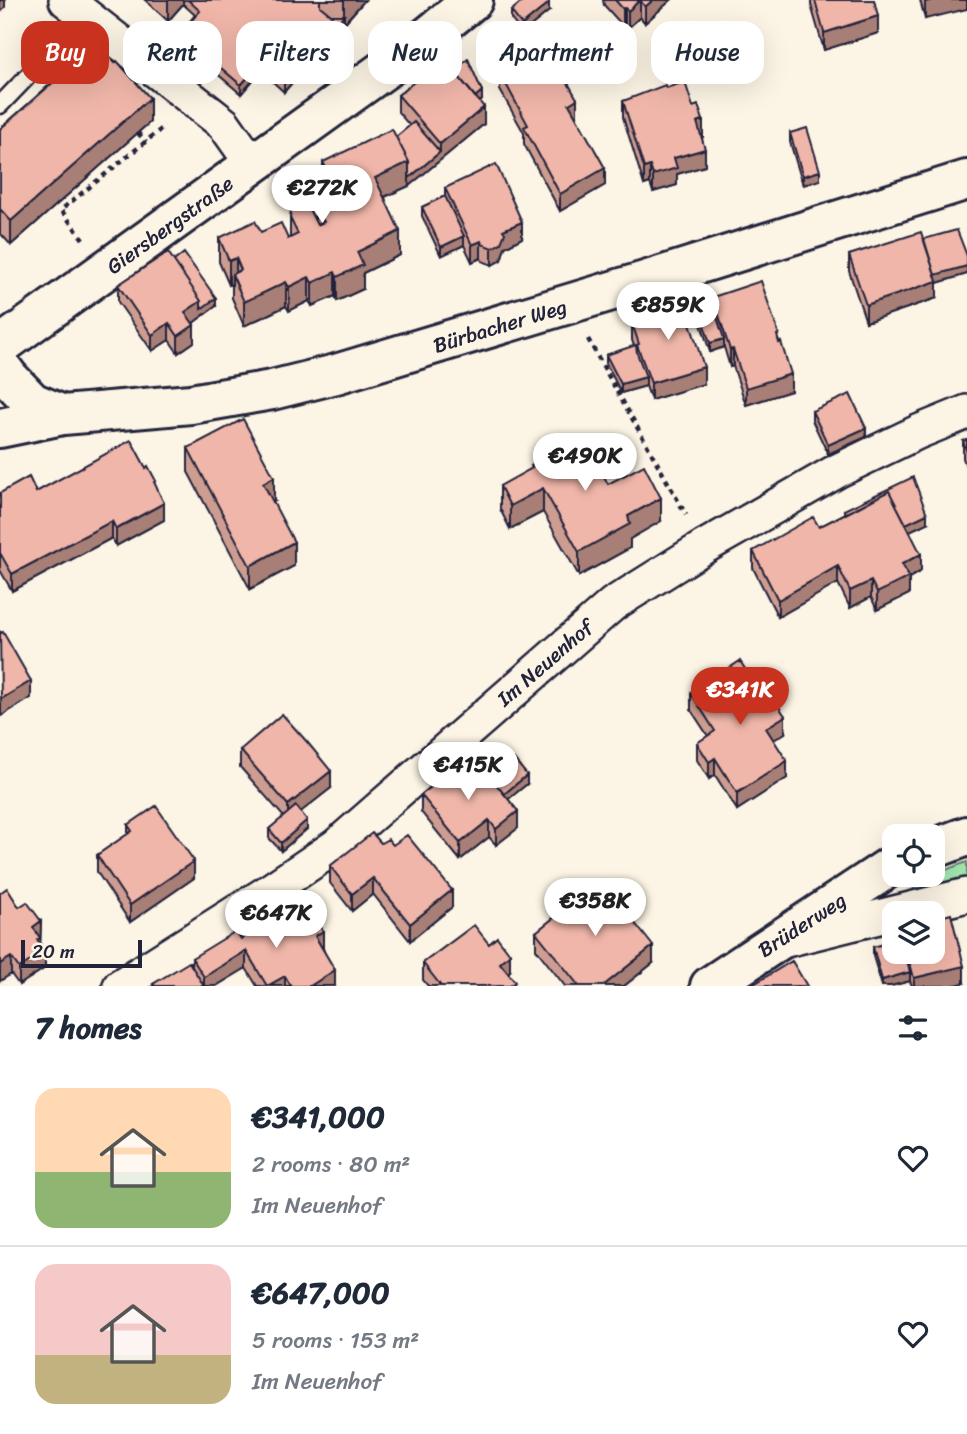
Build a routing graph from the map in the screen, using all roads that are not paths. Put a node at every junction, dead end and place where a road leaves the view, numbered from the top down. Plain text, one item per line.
1 (473, 0) edge
2 (75, 8) edge
3 (0, 105) edge
4 (253, 165) junction
5 (967, 180) edge
6 (0, 346) edge
7 (0, 366) edge
8 (967, 412) edge
9 (63, 415) junction
10 (0, 428) edge
11 (967, 836) edge
12 (945, 844) edge
13 (882, 872) edge
14 (967, 895) edge
15 (773, 944) junction
16 (120, 986) edge
17 (710, 986) edge

1 - 4 street, Giersbergstraße
2 - 3 lane
2 - 4 street
4 - 6 street, Giersbergstraße
5 - 9 street, Bürbacher Weg
7 - 9 street, Bürbacher Weg
8 - 16 street, Im Neuenhof
9 - 10 street, Bürbacher Weg
11 - 12 street
13 - 15 street, Brüderweg
14 - 15 street
15 - 17 street, Brüderweg

